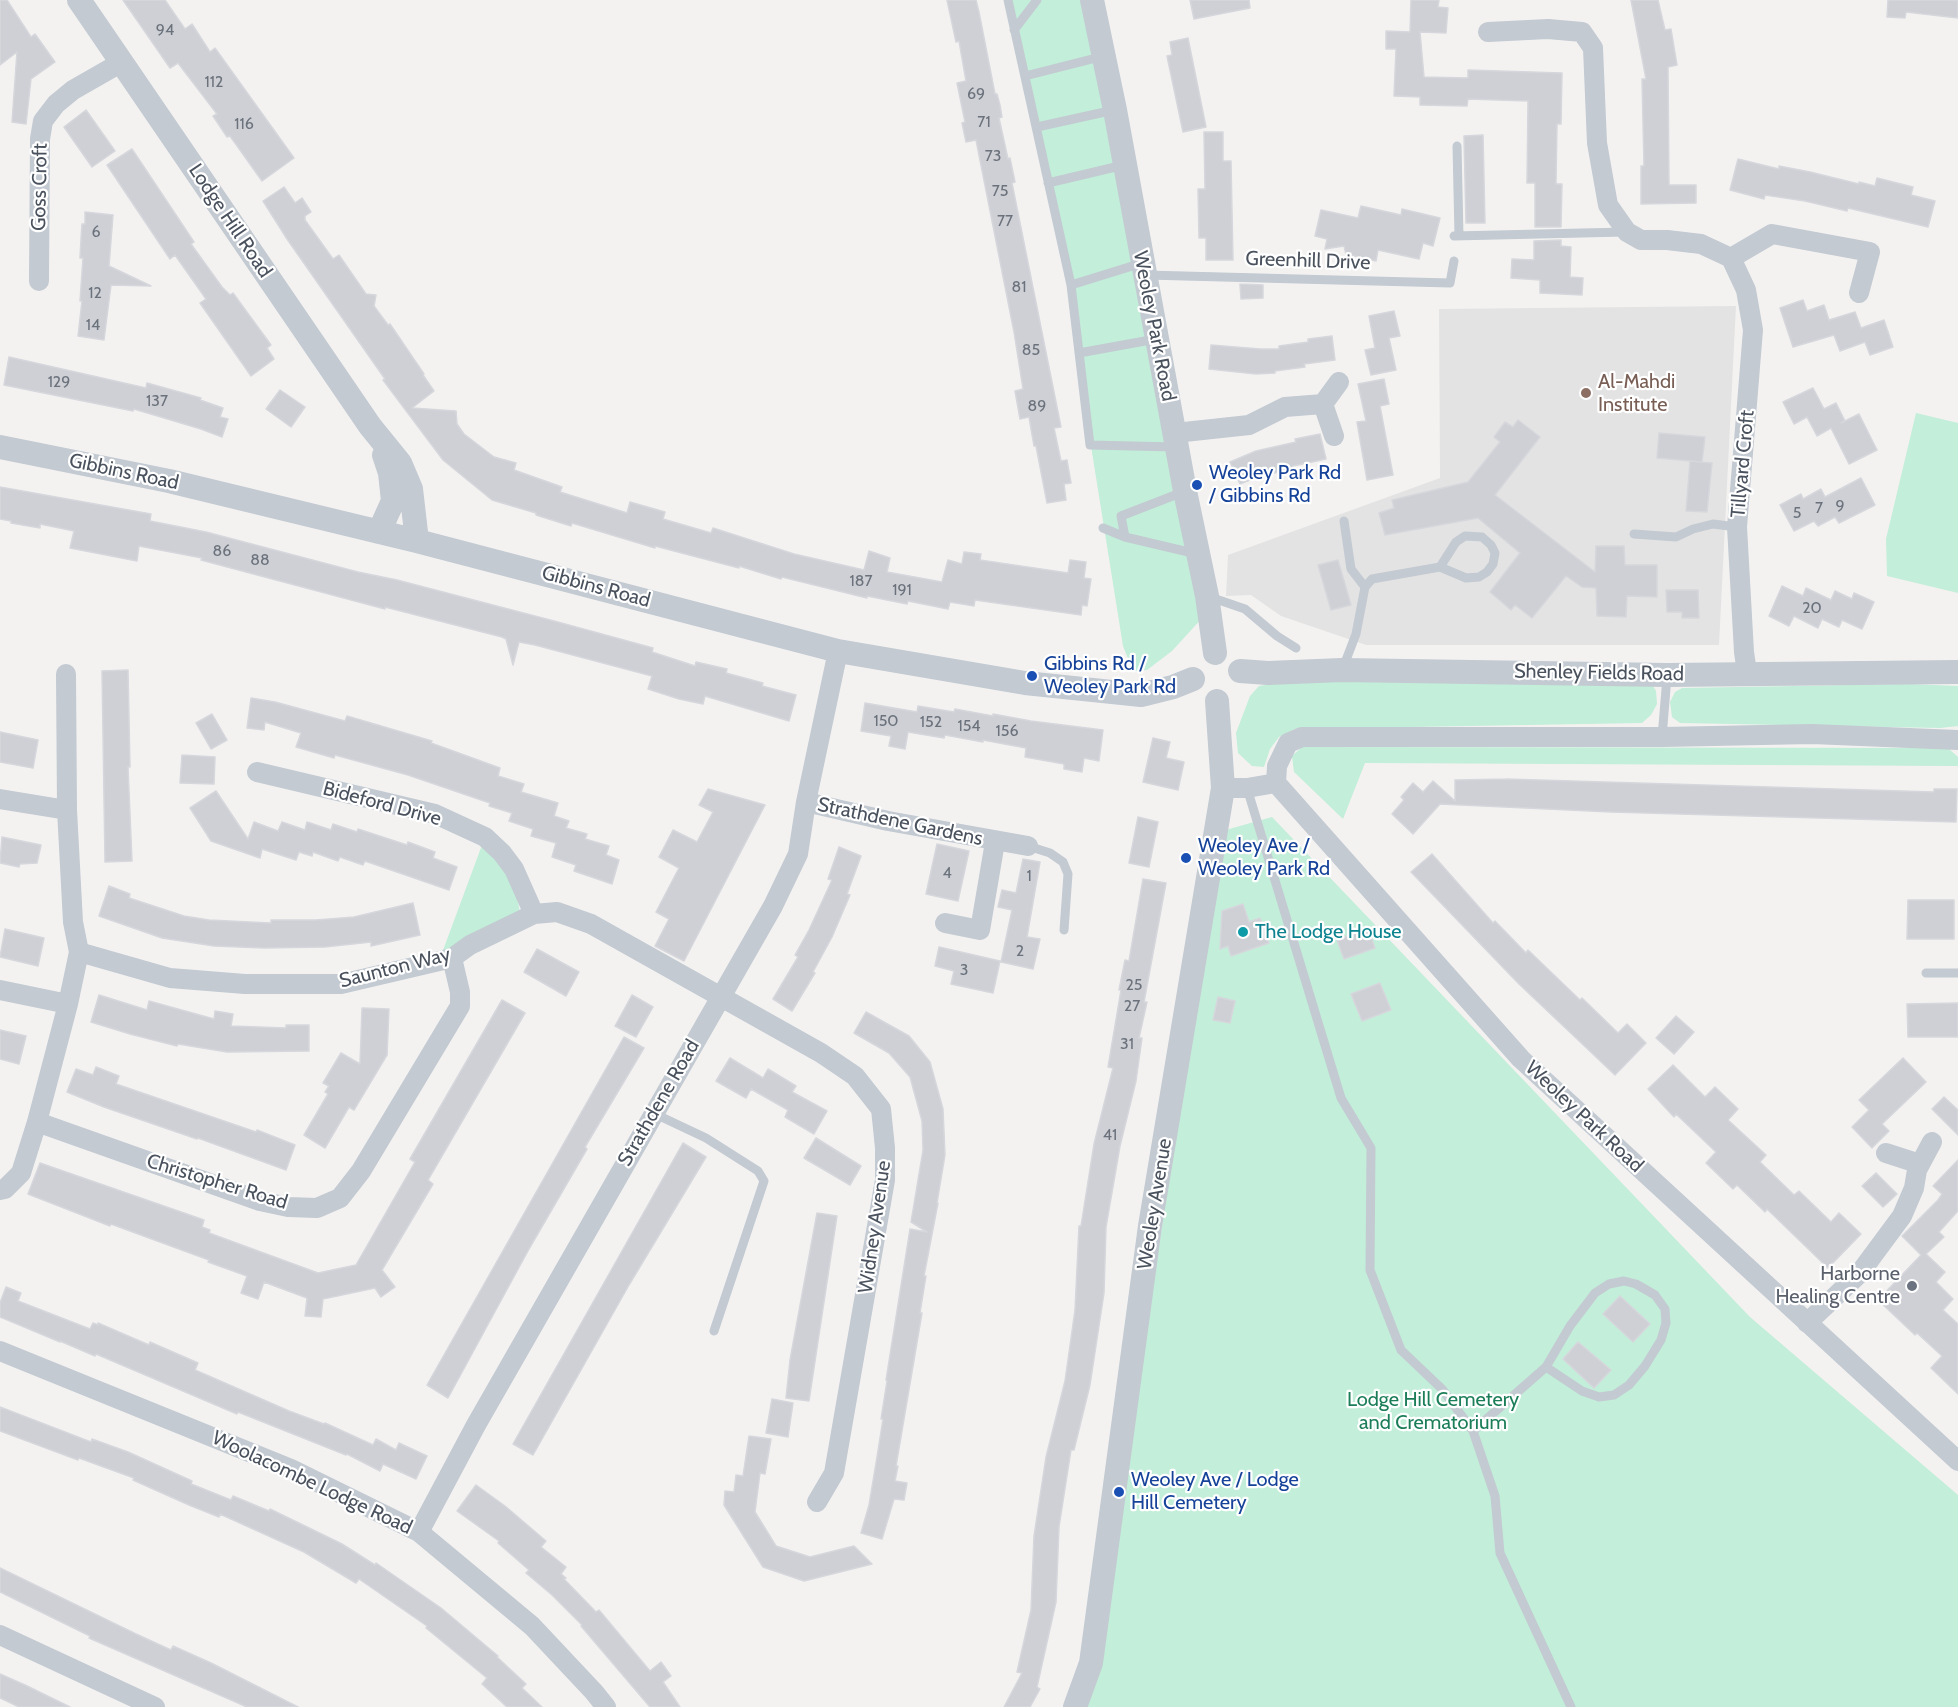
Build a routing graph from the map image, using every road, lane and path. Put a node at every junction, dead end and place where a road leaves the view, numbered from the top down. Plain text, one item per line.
1 (79, 0) edge
2 (1008, 0) edge
3 (1037, 0) edge
4 (1092, 0) edge
5 (1014, 30) junction
6 (1488, 32) dead end
7 (1104, 56) junction
8 (122, 62) junction
9 (1025, 76) junction
10 (1115, 110) junction
11 (1037, 127) junction
12 (1457, 146) dead end
13 (1125, 165) junction
14 (1048, 183) junction
15 (1627, 232) junction
16 (1731, 258) junction
17 (1454, 261) dead end
18 (1143, 269) junction
19 (39, 281) dead end
20 (1071, 285) junction
21 (1859, 293) dead end
22 (1156, 339) junction
23 (1079, 353) junction
24 (1340, 382) dead end
25 (1323, 404) junction
26 (1334, 436) dead end
27 (1176, 440) junction
28 (381, 442) junction
29 (0, 447) edge
30 (1185, 491) junction
31 (1344, 521) dead end
32 (1737, 527) junction
33 (1103, 528) dead end
34 (379, 532) junction
35 (1634, 534) dead end
36 (1125, 537) junction
37 (417, 541) junction
38 (1199, 555) junction
39 (1440, 567) junction
40 (1365, 587) junction
41 (1207, 596) junction
42 (1296, 648) dead end
43 (838, 651) junction
44 (1215, 653) junction
45 (1240, 670) junction
46 (1342, 670) junction
47 (1958, 672) edge
48 (1748, 673) junction
49 (66, 674) dead end
50 (1667, 675) junction
51 (1193, 679) junction
52 (1217, 701) junction
53 (1662, 737) junction
54 (1958, 740) edge
55 (257, 772) dead end
56 (1276, 783) junction
57 (1223, 788) junction
58 (1247, 788) junction
59 (0, 799) edge
60 (806, 802) junction
61 (68, 810) junction
62 (995, 842) junction
63 (1028, 846) joint
64 (534, 914) junction
65 (945, 923) dead end
66 (1064, 930) dead end
67 (79, 952) junction
68 (452, 958) junction
69 (1926, 973) dead end
70 (1958, 973) edge
71 (0, 990) edge
72 (719, 997) junction
73 (68, 1004) junction
74 (653, 1113) junction
75 (38, 1122) junction
76 (1932, 1142) dead end
77 (1886, 1153) dead end
78 (1920, 1164) junction
79 (0, 1190) edge
80 (1807, 1323) junction
81 (714, 1331) dead end
82 (0, 1352) edge
83 (1546, 1367) junction
84 (1473, 1431) junction
85 (1958, 1461) edge
86 (817, 1502) dead end
87 (419, 1532) junction
88 (0, 1635) edge
89 (155, 1707) edge
90 (606, 1707) edge
91 (1075, 1707) edge
92 (1570, 1707) edge

1 - 8 street, Lodge Hill Road
2 - 5 lane
3 - 5 lane
4 - 7 street, Weoley Park Road
5 - 9 lane
6 - 15 street
7 - 9 lane
7 - 10 street, Weoley Park Road
8 - 19 street, Goss Croft
8 - 28 street, Lodge Hill Road
9 - 11 lane
10 - 11 lane
10 - 13 street, Weoley Park Road
11 - 14 lane
12 - 15 lane
13 - 14 lane
13 - 18 street, Weoley Park Road
14 - 20 lane
15 - 16 street
16 - 21 street
16 - 32 street, Tillyard Croft
17 - 18 lane, Greenhill Drive
18 - 20 lane
18 - 22 street, Weoley Park Road
20 - 23 lane
22 - 23 lane
22 - 27 street, Weoley Park Road
23 - 27 lane
24 - 25 street
25 - 26 street
25 - 27 street
27 - 30 street, Weoley Park Road
28 - 34 street, Lodge Hill Road
28 - 37 street, Lodge Hill Road
29 - 34 street, Gibbins Road
30 - 36 lane
30 - 38 street, Weoley Park Road
31 - 40 lane
32 - 35 lane
32 - 48 street, Tillyard Croft
33 - 36 lane
34 - 37 street, Gibbins Road
36 - 38 lane
37 - 43 street, Gibbins Road
38 - 41 street, Weoley Park Road
39 - 39 lane
39 - 40 lane
40 - 46 lane
41 - 42 lane
41 - 44 street, Weoley Park Road
43 - 51 street, Gibbins Road
43 - 60 street, Strathdene Road
44 - 45 street
44 - 51 street
45 - 46 street, Shenley Fields Road
45 - 52 street
46 - 50 street, Shenley Fields Road
47 - 48 street, Shenley Fields Road
48 - 50 street, Shenley Fields Road
49 - 61 street
50 - 53 lane
51 - 52 street
52 - 57 street, Weoley Avenue
53 - 54 street
53 - 56 street
55 - 64 street, Bideford Drive
56 - 58 street
56 - 80 street, Weoley Park Road
57 - 58 street
57 - 91 street, Weoley Avenue
58 - 84 lane
59 - 61 street
60 - 62 street, Strathdene Gardens
60 - 72 street, Strathdene Road
61 - 67 street
62 - 63 street, Strathdene Gardens
62 - 65 street, Strathdene Gardens
63 - 66 lane
64 - 68 street, Saunton Way
64 - 72 street, Saunton Way
67 - 68 street, Saunton Way
67 - 73 street
68 - 75 street, Christopher Road
69 - 70 lane
71 - 73 street
72 - 74 street, Strathdene Road
72 - 86 street, Widney Avenue
73 - 75 street
74 - 81 lane
74 - 87 street, Strathdene Road
75 - 79 street
76 - 78 street
77 - 78 street
78 - 80 street
80 - 85 street, Weoley Park Road
82 - 87 street, Woolacombe Lodge Road
83 - 83 lane
83 - 84 lane
84 - 92 lane
87 - 90 street, Woolacombe Lodge Road
88 - 89 street

